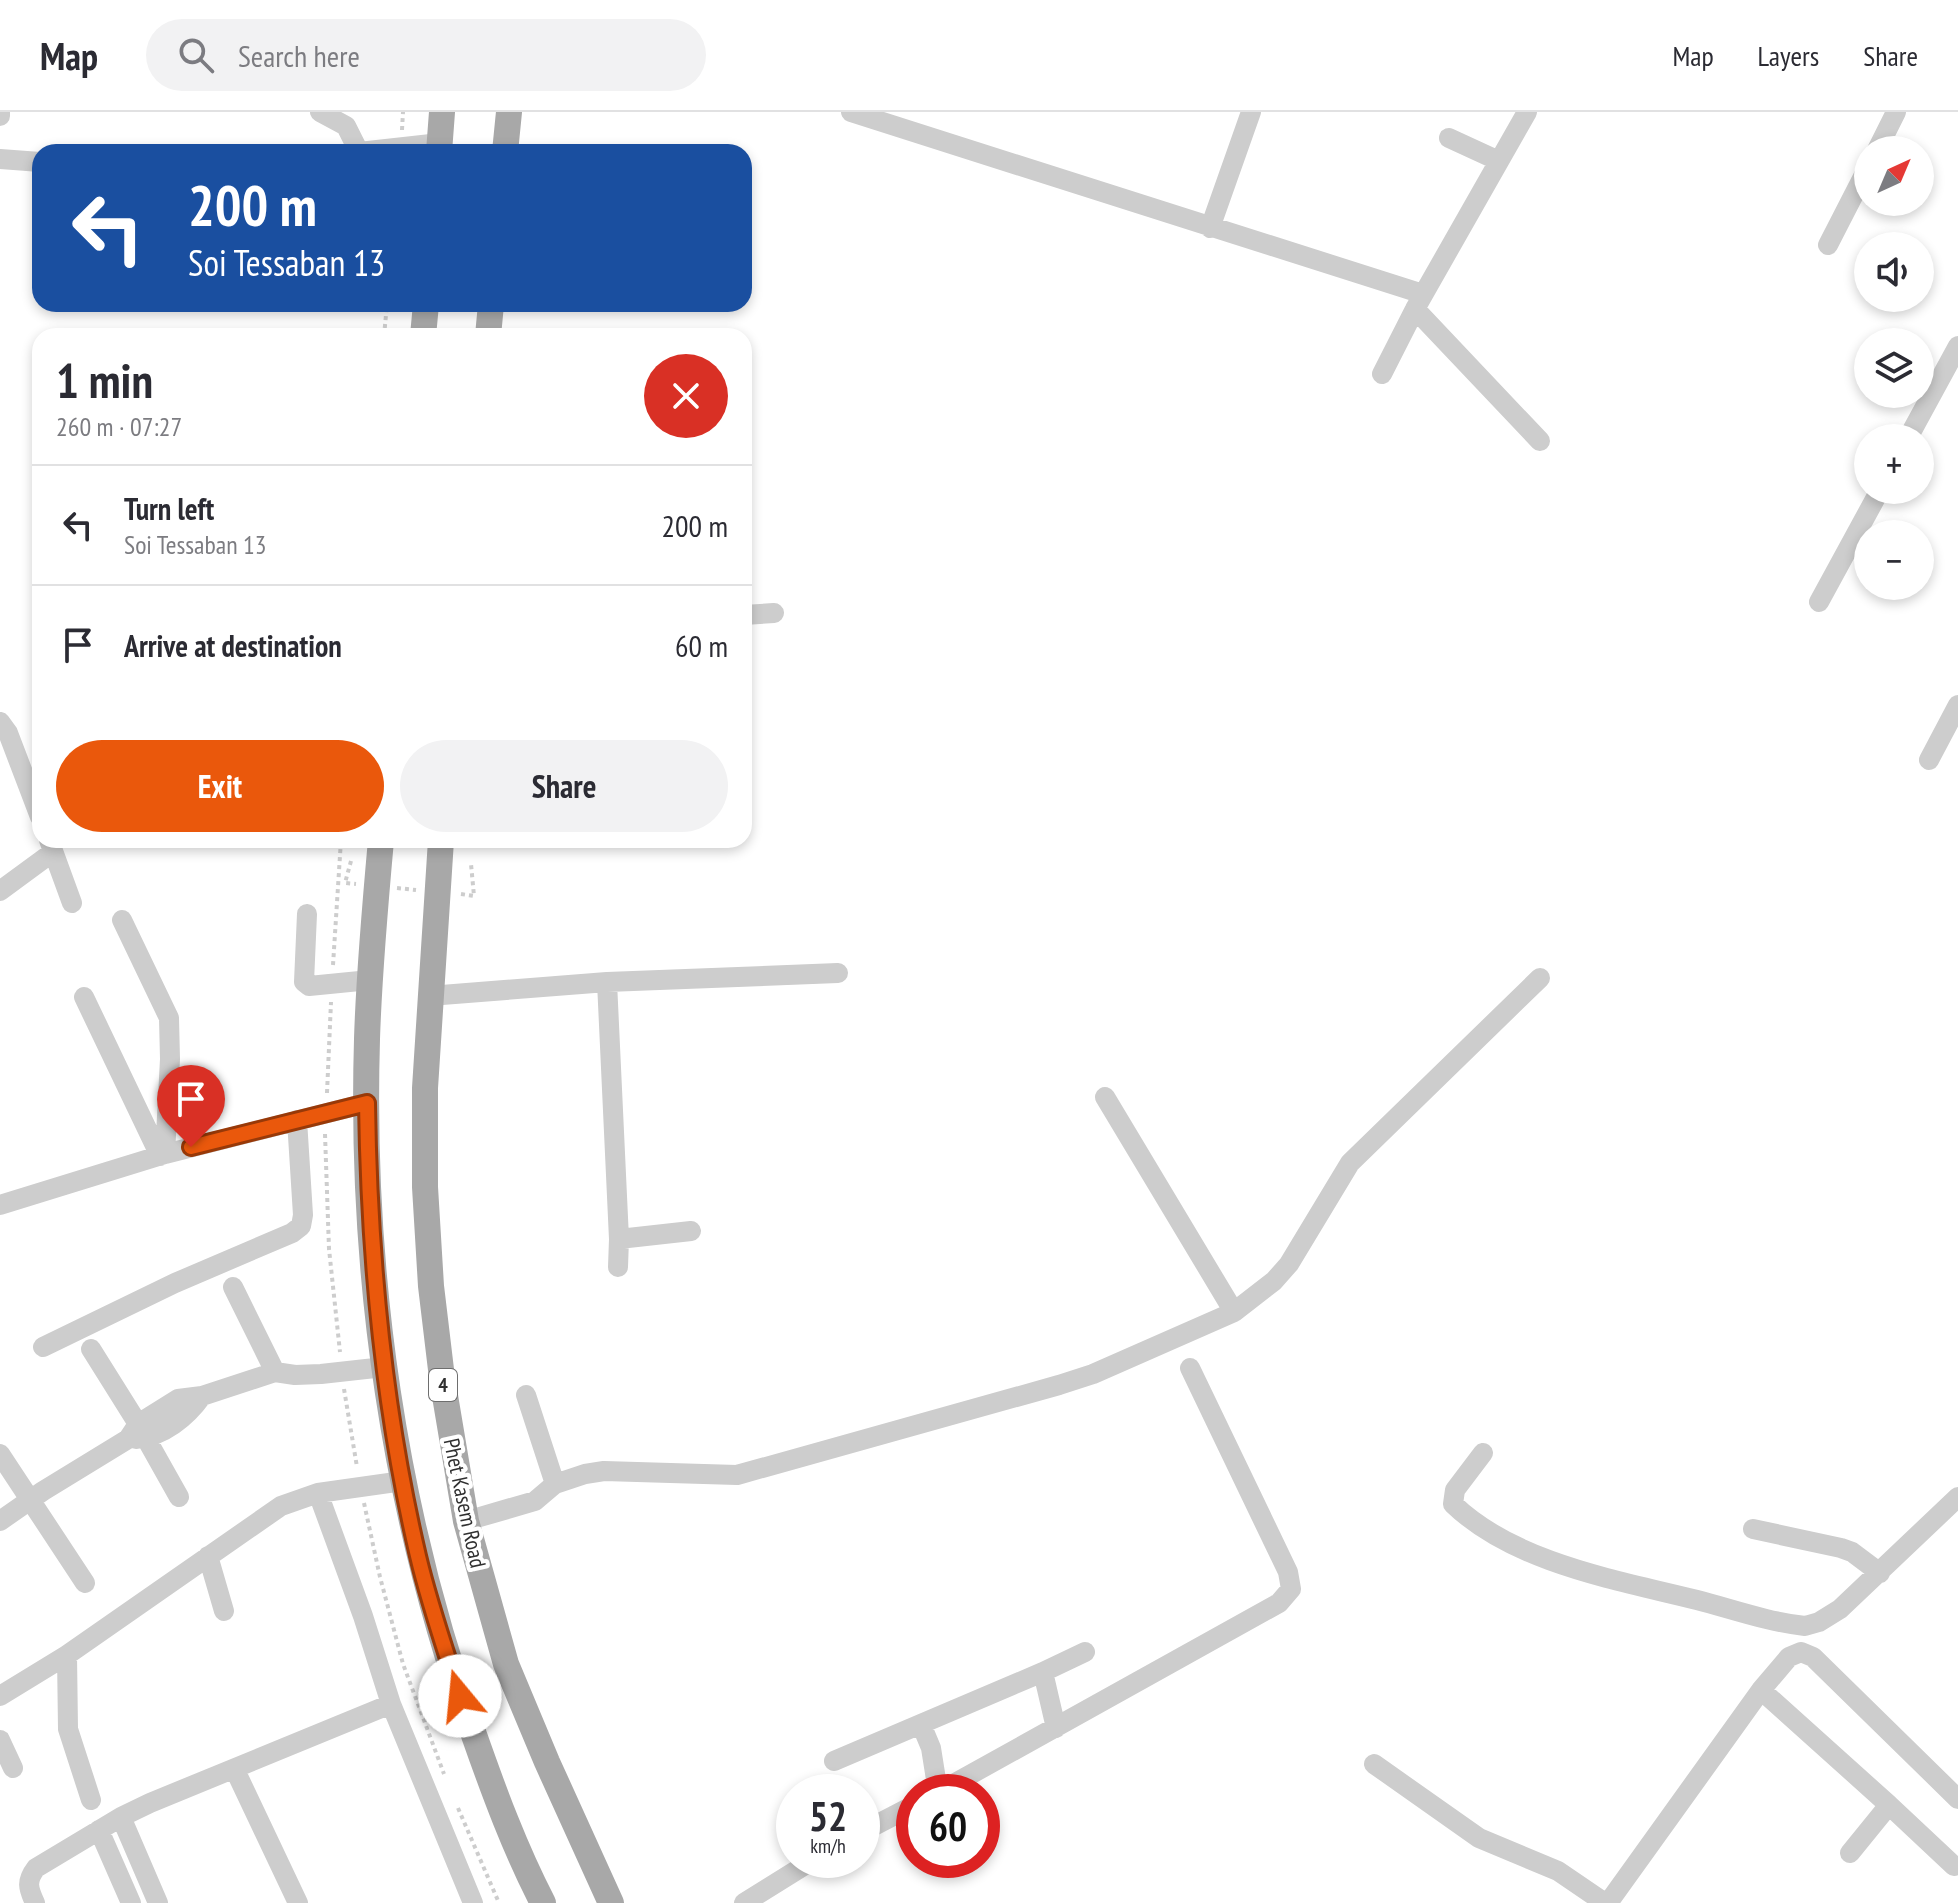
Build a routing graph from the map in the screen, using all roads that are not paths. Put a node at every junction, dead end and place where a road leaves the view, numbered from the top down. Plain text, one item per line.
1 (320, 112) edge
2 (442, 112) edge
3 (509, 112) edge
4 (851, 112) edge
5 (1251, 112) edge
6 (1527, 112) edge
7 (1896, 112) edge
8 (1884, 136) edge
9 (1449, 138) dead end
10 (355, 144) edge
11 (440, 144) edge
12 (506, 144) edge
13 (0, 159) edge
14 (32, 161) edge
15 (1499, 161) junction
16 (1854, 194) edge
17 (1210, 228) junction
18 (1828, 245) dead end
19 (1419, 302) junction
20 (1958, 346) edge
21 (1382, 374) dead end
22 (1916, 424) edge
23 (1540, 441) dead end
24 (1872, 504) edge
25 (1819, 602) dead end
26 (774, 613) dead end
27 (752, 614) edge
28 (1958, 705) edge
29 (0, 722) edge
30 (1929, 760) dead end
31 (31, 768) edge
32 (49, 848) edge
33 (52, 848) edge
34 (380, 848) edge
35 (440, 848) edge
36 (0, 891) edge
37 (72, 903) dead end
38 (307, 914) dead end
39 (122, 920) dead end
40 (838, 973) dead end
41 (1540, 978) dead end
42 (370, 980) junction
43 (607, 982) junction
44 (429, 996) junction
45 (84, 997) dead end
46 (1105, 1097) dead end
47 (367, 1103) junction
48 (297, 1120) junction
49 (162, 1155) junction
50 (0, 1205) edge
51 (691, 1231) dead end
52 (619, 1239) junction
53 (618, 1267) dead end
54 (233, 1287) dead end
55 (1234, 1312) junction
56 (43, 1347) dead end
57 (91, 1349) dead end
58 (384, 1367) junction
59 (1190, 1368) dead end
60 (275, 1372) junction
61 (526, 1395) dead end
62 (138, 1434) junction
63 (1483, 1453) dead end
64 (0, 1454) edge
65 (403, 1481) junction
66 (555, 1484) junction
67 (318, 1493) junction
68 (179, 1497) dead end
69 (1958, 1497) edge
70 (30, 1501) junction
71 (0, 1521) edge
72 (466, 1521) junction
73 (1753, 1529) dead end
74 (208, 1556) junction
75 (1880, 1573) junction
76 (85, 1583) dead end
77 (224, 1611) dead end
78 (1805, 1626) junction
79 (1085, 1652) dead end
80 (1801, 1652) junction
81 (67, 1655) junction
82 (1043, 1672) junction
83 (1761, 1690) junction
84 (0, 1696) edge
85 (391, 1704) junction
86 (921, 1724) junction
87 (1056, 1728) junction
88 (0, 1740) edge
89 (834, 1761) dead end
90 (1374, 1764) dead end
91 (13, 1768) dead end
92 (235, 1770) junction
93 (935, 1774) edge
94 (971, 1774) edge
95 (1958, 1799) edge
96 (91, 1800) dead end
97 (1889, 1805) junction
98 (121, 1817) junction
99 (99, 1830) junction
100 (1850, 1853) dead end
101 (1954, 1866) dead end
102 (784, 1878) edge
103 (35, 1903) edge
104 (131, 1903) edge
105 (158, 1903) edge
106 (298, 1903) edge
107 (473, 1903) edge
108 (543, 1903) edge
109 (611, 1903) edge
110 (744, 1903) edge
111 (1606, 1903) edge

1 - 10 street
2 - 11 main road
3 - 12 main road
4 - 17 street
5 - 17 street
6 - 15 street
7 - 8 street
9 - 15 street
13 - 14 street
15 - 19 street
16 - 18 street
17 - 19 street
19 - 21 street
19 - 23 street
20 - 22 street
24 - 25 street
26 - 27 street
28 - 30 street
29 - 31 street
32 - 36 street
33 - 37 street
34 - 42 main road
35 - 44 main road, Phet Kasem Road / 4
38 - 42 street
39 - 49 street
40 - 43 street
41 - 55 street
42 - 47 main road
43 - 44 street
43 - 52 street
44 - 72 main road, Phet Kasem Road / 4
45 - 49 street
46 - 55 street
47 - 48 street
47 - 58 main road
48 - 49 street
48 - 56 street
49 - 50 street
51 - 52 street
52 - 53 street
54 - 60 street
55 - 66 street
57 - 62 street
58 - 60 street
58 - 65 main road
59 - 87 street
60 - 62 street
61 - 66 street
62 - 68 street
62 - 70 street
63 - 78 street
64 - 70 street
65 - 67 street
65 - 108 main road
66 - 72 street
67 - 74 street
67 - 85 street
69 - 75 street
70 - 71 street
70 - 76 street
72 - 109 main road, Phet Kasem Road / 4
73 - 75 street
74 - 77 street
74 - 81 street
75 - 78 street
78 - 80 street
79 - 82 street
80 - 83 street
80 - 95 street
81 - 84 street
81 - 96 street
82 - 86 street
82 - 87 street
83 - 97 street
83 - 111 street
85 - 92 street
85 - 107 street
86 - 89 street
86 - 93 street
87 - 94 street
88 - 91 street
90 - 111 street
92 - 98 street
92 - 106 street
97 - 100 street
97 - 101 street
98 - 99 street
98 - 105 street
99 - 103 street
99 - 104 street
102 - 110 street

